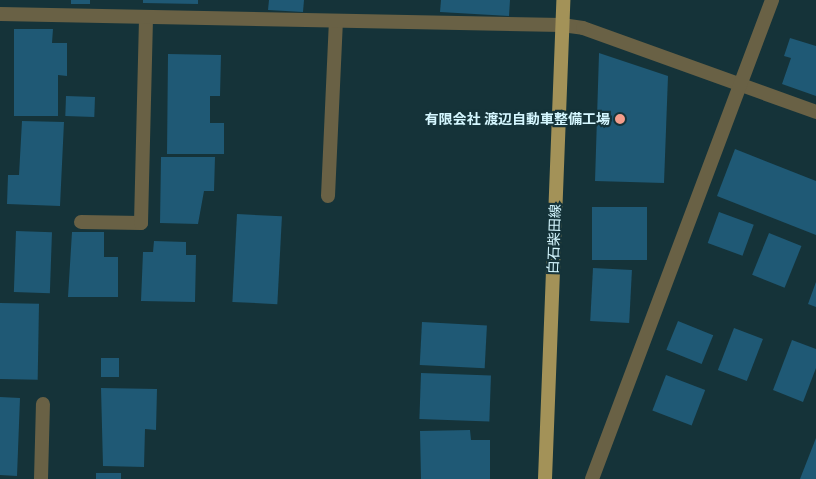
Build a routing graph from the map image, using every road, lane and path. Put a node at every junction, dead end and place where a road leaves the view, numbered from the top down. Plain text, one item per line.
1 (562, 0) edge
2 (772, 0) edge
3 (0, 14) edge
4 (146, 20) junction
5 (336, 23) junction
6 (562, 26) junction
7 (740, 84) junction
8 (816, 112) edge
9 (328, 196) dead end
10 (81, 222) dead end
11 (43, 404) dead end
12 (41, 479) edge
13 (545, 479) edge
14 (592, 479) edge

1 - 6 main road, 白石柴田線
2 - 7 street
3 - 4 street
4 - 5 street
4 - 10 street
5 - 6 street
5 - 9 street
6 - 7 street
6 - 13 main road, 白石柴田線
7 - 8 street
7 - 14 street
11 - 12 street

